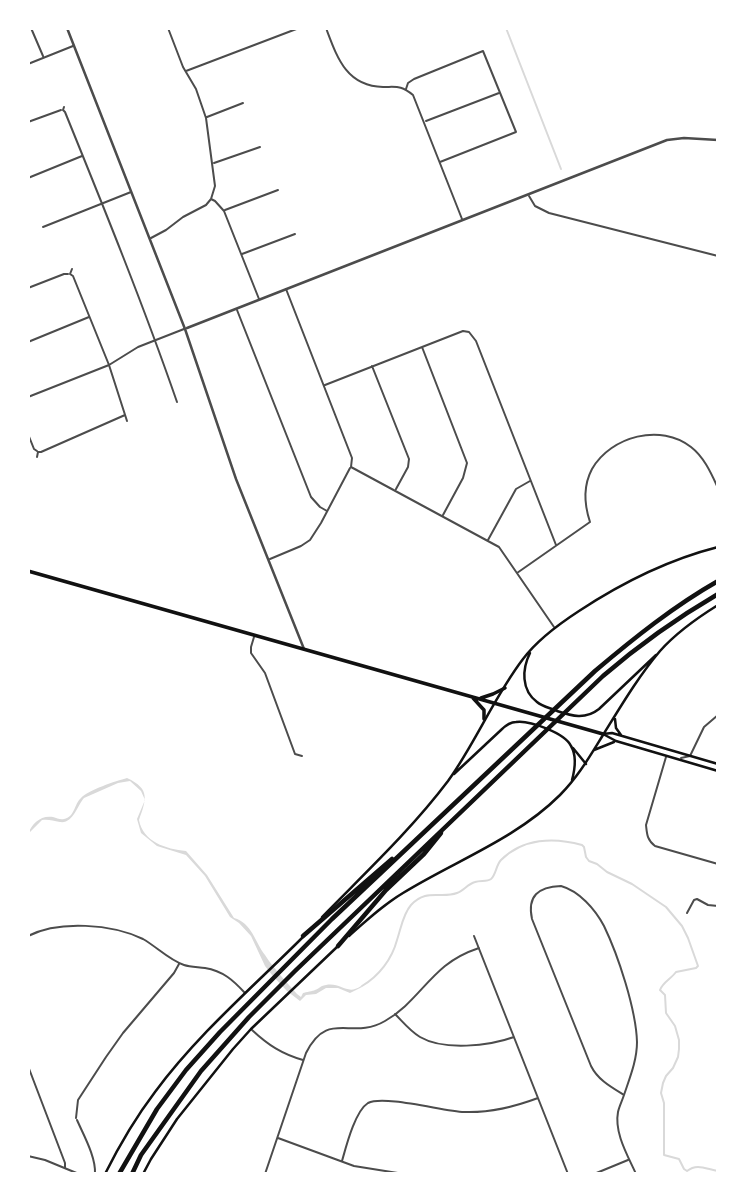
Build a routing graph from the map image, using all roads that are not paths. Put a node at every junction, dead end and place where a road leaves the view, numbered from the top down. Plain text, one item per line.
1 (31, 28) edge
2 (67, 28) edge
3 (168, 28) edge
4 (299, 28) edge
5 (326, 28) edge
6 (74, 45) junction
7 (43, 57) junction
8 (28, 64) edge
9 (186, 71) junction
10 (406, 89) junction
11 (500, 92) junction
12 (243, 103) dead end
13 (206, 118) junction
14 (424, 121) junction
15 (28, 122) edge
16 (718, 140) edge
17 (260, 147) dead end
18 (83, 156) junction
19 (440, 162) junction
20 (213, 164) junction
21 (28, 178) edge
22 (278, 190) dead end
23 (132, 191) junction
24 (528, 194) junction
25 (211, 199) junction
26 (102, 203) junction
27 (224, 211) junction
28 (462, 219) junction
29 (43, 227) dead end
30 (295, 234) dead end
31 (150, 239) junction
32 (242, 254) junction
33 (718, 256) edge
34 (72, 269) dead end
35 (69, 274) junction
36 (28, 288) edge
37 (286, 289) junction
38 (259, 299) junction
39 (237, 308) junction
40 (90, 317) junction
41 (185, 328) junction
42 (155, 339) junction
43 (28, 342) edge
44 (422, 347) junction
45 (109, 365) junction
46 (373, 366) junction
47 (324, 386) junction
48 (28, 397) edge
49 (177, 402) dead end
50 (125, 415) junction
51 (127, 421) dead end
52 (28, 434) edge
53 (38, 452) junction
54 (37, 457) dead end
55 (351, 467) junction
56 (531, 480) junction
57 (718, 488) edge
58 (395, 490) junction
59 (327, 511) junction
60 (442, 516) junction
61 (488, 540) junction
62 (556, 545) junction
63 (718, 547) edge
64 (268, 559) junction
65 (28, 570) edge
66 (517, 573) junction
67 (718, 581) edge
68 (718, 594) edge
69 (718, 605) edge
70 (554, 628) junction
71 (255, 636) junction
72 (534, 647) junction
73 (305, 650) junction
74 (661, 650) junction
75 (505, 688) junction
76 (471, 697) junction
77 (479, 699) junction
78 (495, 703) junction
79 (718, 715) edge
80 (615, 717) junction
81 (484, 719) junction
82 (603, 734) junction
83 (624, 737) junction
84 (616, 741) junction
85 (572, 747) junction
86 (594, 750) junction
87 (302, 756) dead end
88 (666, 756) junction
89 (690, 756) junction
90 (676, 759) junction
91 (586, 764) junction
92 (718, 764) edge
93 (718, 771) edge
94 (450, 777) junction
95 (571, 783) junction
96 (456, 815) junction
97 (432, 824) junction
98 (718, 864) edge
99 (718, 906) edge
100 (687, 912) dead end
101 (28, 936) edge
102 (303, 936) junction
103 (474, 936) dead end
104 (338, 946) junction
105 (479, 948) junction
106 (179, 963) junction
107 (245, 993) junction
108 (395, 1014) junction
109 (251, 1029) junction
110 (515, 1036) junction
111 (304, 1060) junction
112 (28, 1066) edge
113 (624, 1095) junction
114 (538, 1098) junction
115 (277, 1138) junction
116 (28, 1156) edge
117 (629, 1159) junction
118 (342, 1161) junction
119 (65, 1168) junction
120 (79, 1174) edge
121 (95, 1174) edge
122 (105, 1174) edge
123 (119, 1174) edge
124 (132, 1174) edge
125 (143, 1174) edge
126 (264, 1174) edge
127 (404, 1174) edge
128 (568, 1174) edge
129 (594, 1174) edge
130 (636, 1174) edge

1 - 7 street
2 - 6 street
3 - 9 street
4 - 9 street
5 - 10 street
6 - 7 street
6 - 23 street
7 - 8 street
9 - 13 street
10 - 11 street
10 - 14 street
11 - 14 street
11 - 19 street
12 - 13 street
13 - 20 street
14 - 19 street
15 - 18 street
16 - 24 street
17 - 20 street
18 - 21 street
18 - 26 street
19 - 28 street
20 - 25 street
22 - 27 street
23 - 26 street
23 - 31 street
24 - 28 street
24 - 33 street
25 - 27 street
25 - 31 street
26 - 29 street
26 - 42 street
27 - 32 street
28 - 37 street
30 - 32 street
31 - 41 street
32 - 38 street
34 - 35 street
35 - 36 street
35 - 40 street
37 - 38 street
37 - 47 street
38 - 39 street
39 - 41 street
39 - 59 street
40 - 43 street
40 - 45 street
41 - 42 street
41 - 64 street
42 - 45 street
42 - 49 street
44 - 46 street
44 - 56 street
44 - 60 street
45 - 48 street
45 - 50 street
46 - 47 street
46 - 58 street
47 - 55 street
50 - 51 street
50 - 53 street
52 - 53 street
53 - 54 street
55 - 58 street
55 - 59 street
56 - 61 street
56 - 62 street
57 - 62 street
58 - 60 street
59 - 64 street
60 - 61 street
61 - 66 street
62 - 66 street
63 - 70 main road
64 - 73 street
65 - 71 highway
66 - 70 street
67 - 97 highway
68 - 96 highway
69 - 74 main road
70 - 72 main road
71 - 73 highway
71 - 87 street
72 - 74 main road
72 - 75 main road
73 - 76 highway
74 - 80 main road
75 - 77 highway
75 - 78 main road
76 - 77 highway
76 - 81 highway
77 - 78 highway
78 - 81 main road
78 - 82 highway
79 - 89 street
80 - 82 main road
80 - 83 main road
81 - 94 main road
82 - 83 main road
82 - 84 main road
82 - 86 main road
83 - 89 main road
84 - 86 main road
84 - 88 main road
85 - 91 main road
85 - 94 main road
85 - 95 main road
86 - 91 main road
88 - 90 main road
88 - 98 street
89 - 90 street
89 - 92 main road
90 - 93 main road
91 - 95 main road
94 - 102 main road
95 - 104 main road
96 - 104 highway
96 - 124 highway
97 - 102 highway
97 - 123 highway
99 - 100 street
101 - 106 street
102 - 107 main road
103 - 105 street
104 - 109 main road
105 - 108 street
105 - 110 street
106 - 107 street
106 - 121 street
107 - 122 main road
108 - 110 street
108 - 111 street
109 - 111 street
109 - 125 main road
110 - 114 street
111 - 115 street
112 - 119 street
113 - 113 street
113 - 117 street
114 - 118 street
114 - 128 street
115 - 118 street
115 - 126 street
116 - 119 street
117 - 129 street
117 - 130 street
118 - 127 street
119 - 120 street

